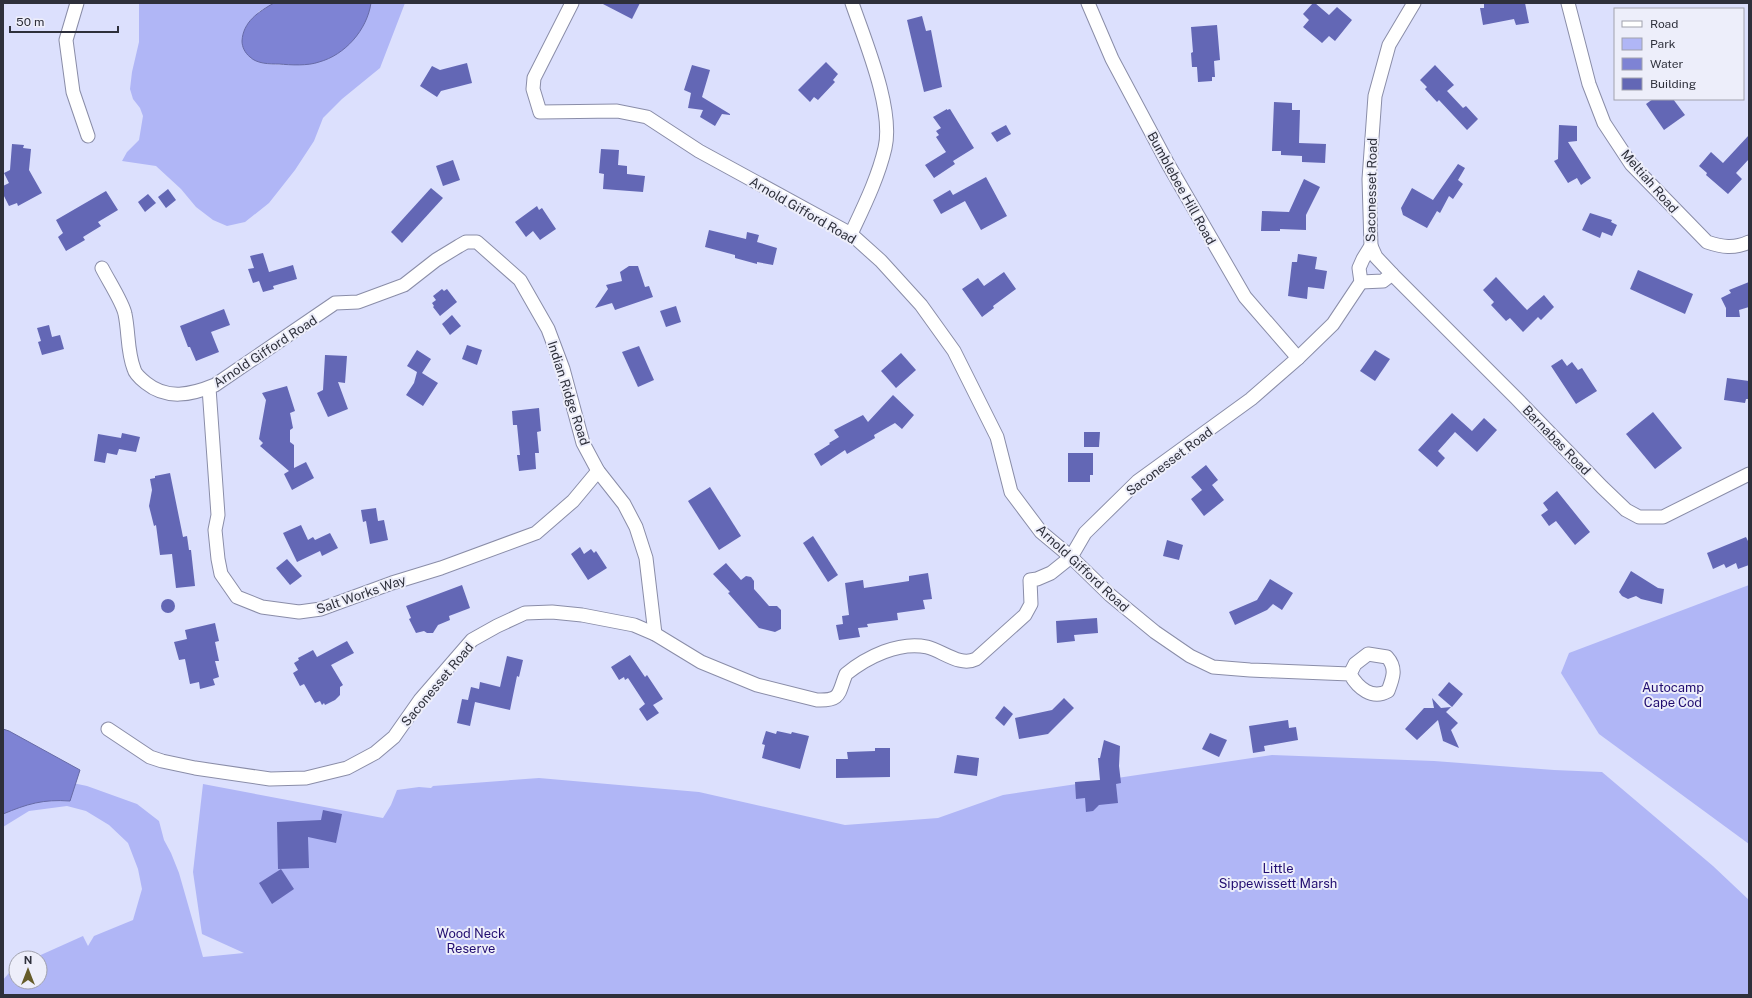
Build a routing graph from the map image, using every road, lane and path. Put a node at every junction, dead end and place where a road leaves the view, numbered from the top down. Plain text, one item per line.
1 (77, 3) edge
2 (572, 3) edge
3 (852, 3) edge
4 (1088, 3) edge
5 (1414, 3) edge
6 (1568, 3) edge
7 (88, 136) dead end
8 (851, 234) junction
9 (470, 242) joint
10 (1749, 242) edge
11 (1371, 246) junction
12 (102, 268) dead end
13 (1392, 274) junction
14 (1361, 282) junction
15 (1298, 358) junction
16 (209, 388) junction
17 (598, 471) junction
18 (1749, 474) edge
19 (1071, 557) junction
20 (655, 634) junction
21 (1350, 674) dead end
22 (108, 729) dead end

1 - 7 street
2 - 8 street, Arnold Gifford Road
3 - 8 street
4 - 15 street, Bumblebee Hill Road
5 - 11 street, Saconesset Road
6 - 10 street, Meltiah Road
8 - 19 street, Arnold Gifford Road
9 - 16 street, Arnold Gifford Road
9 - 17 street, Indian Ridge Road
11 - 13 street, Barnabas Road
11 - 14 street, Saconesset Road
12 - 16 street, Arnold Gifford Road
13 - 14 street
13 - 18 street, Barnabas Road
14 - 15 street, Saconesset Road
15 - 19 street, Saconesset Road
16 - 17 street, Salt Works Way
17 - 20 street, Indian Ridge Road
19 - 20 street, Saconesset Road
19 - 21 street, Arnold Gifford Road
20 - 22 street, Saconesset Road

